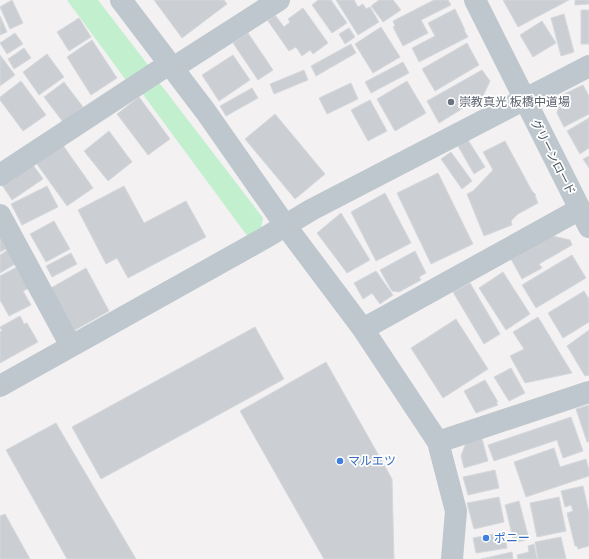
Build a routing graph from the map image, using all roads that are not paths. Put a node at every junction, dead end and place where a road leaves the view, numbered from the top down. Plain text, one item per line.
1 (121, 0) edge
2 (279, 0) edge
3 (475, 0) edge
4 (171, 66) junction
5 (589, 66) edge
6 (524, 99) junction
7 (0, 175) edge
8 (585, 214) edge
9 (0, 215) edge
10 (285, 225) junction
11 (363, 329) junction
12 (71, 346) junction
13 (0, 386) edge
14 (589, 392) edge
15 (438, 442) junction
16 (452, 559) edge

1 - 4 street
2 - 4 street
3 - 6 street, グリーンロード
4 - 7 street
4 - 10 street
5 - 6 street
6 - 8 street, グリーンロード
6 - 10 street
8 - 11 street
9 - 12 street
10 - 11 street
10 - 12 street
11 - 15 street
12 - 13 street
14 - 15 street
15 - 16 street

